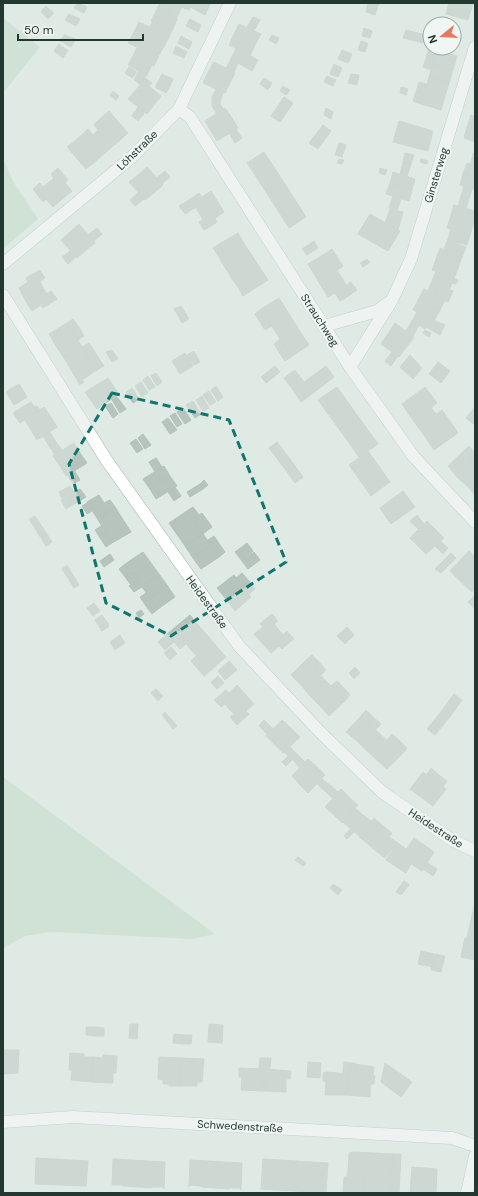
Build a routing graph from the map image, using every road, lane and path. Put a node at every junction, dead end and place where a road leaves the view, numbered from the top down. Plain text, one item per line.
1 (230, 3) edge
2 (475, 47) edge
3 (179, 109) junction
4 (3, 264) edge
5 (3, 295) edge
6 (392, 300) junction
7 (324, 326) junction
8 (350, 367) junction
9 (475, 522) edge
10 (475, 851) edge
11 (3, 1122) edge
12 (475, 1146) edge
13 (475, 1156) edge
14 (467, 1193) edge

1 - 3 street, Löhstraße
2 - 6 street, Ginsterweg
3 - 4 street, Löhstraße
3 - 7 street, Strauchweg
5 - 10 street, Heidestraße
6 - 7 street
6 - 8 street, Ginsterweg
7 - 8 street, Strauchweg
8 - 9 street, Strauchweg
11 - 12 street, Schwedenstraße
13 - 14 street

